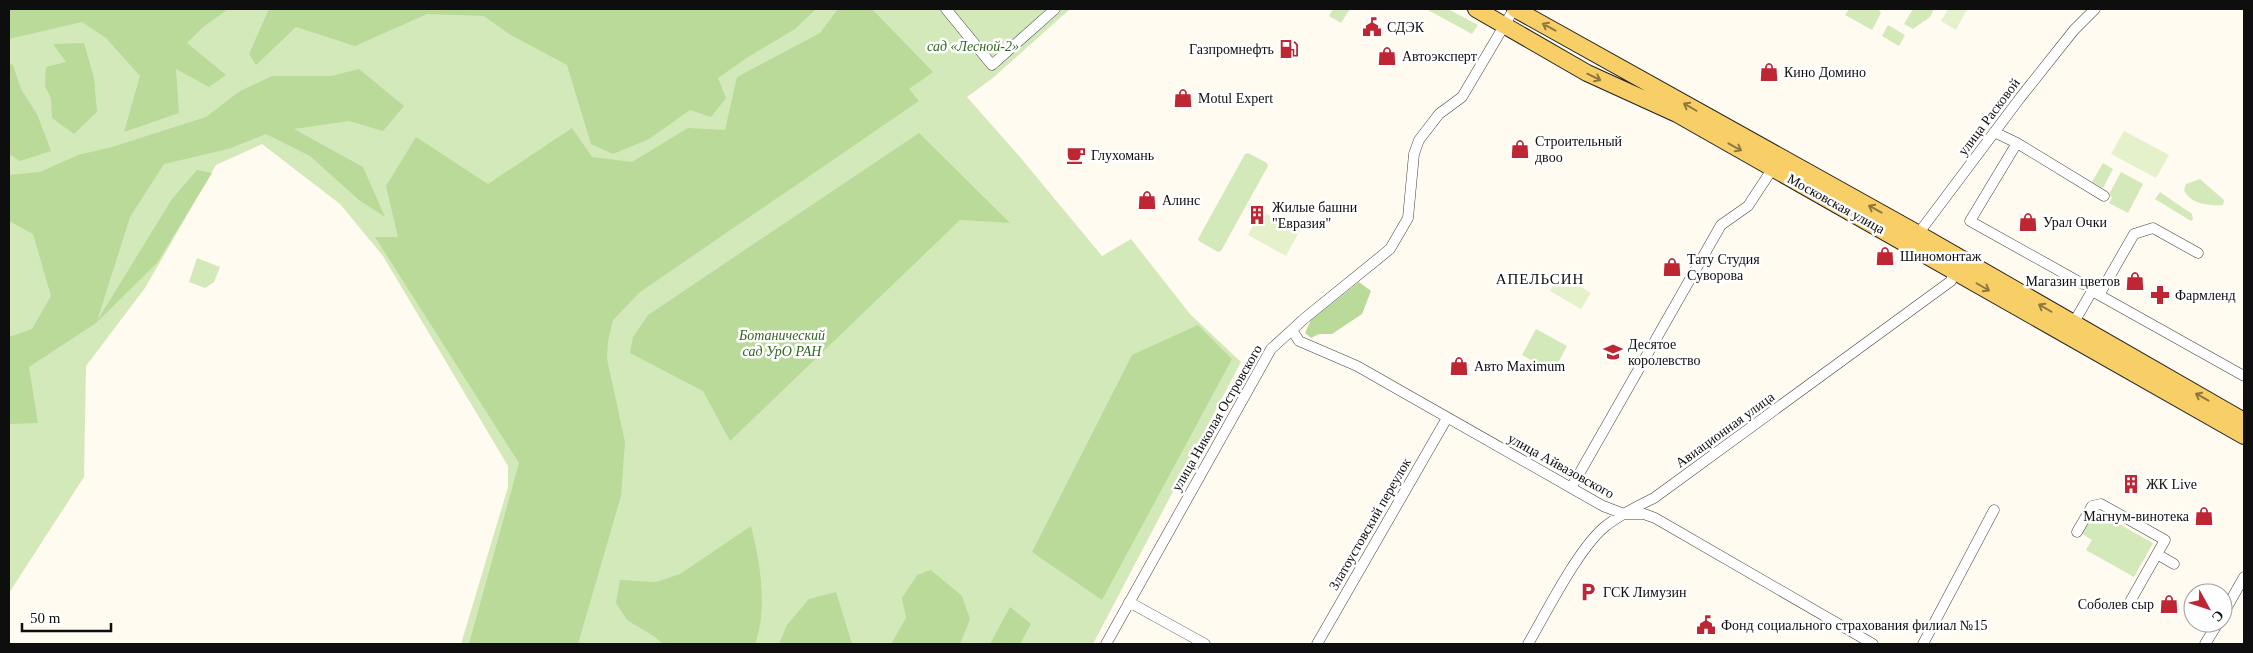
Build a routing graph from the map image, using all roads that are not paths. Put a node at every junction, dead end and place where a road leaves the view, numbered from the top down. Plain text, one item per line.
1 (946, 9) edge
2 (1055, 9) edge
3 (1476, 9) edge
4 (1515, 9) edge
5 (2095, 9) edge
6 (1505, 25) junction
7 (1994, 132) junction
8 (2017, 143) junction
9 (1773, 168) junction
10 (2104, 196) dead end
11 (1914, 240) junction
12 (2198, 253) dead end
13 (1956, 264) junction
14 (2083, 284) dead end
15 (2100, 295) junction
16 (2073, 324) junction
17 (1292, 330) junction
18 (2244, 376) edge
19 (1447, 418) junction
20 (2244, 421) edge
21 (2244, 436) edge
22 (1571, 488) junction
23 (1994, 510) dead end
24 (1624, 514) junction
25 (2077, 532) dead end
26 (2157, 554) junction
27 (2174, 564) dead end
28 (2244, 577) edge
29 (2233, 596) edge
30 (2131, 600) dead end
31 (1129, 602) junction
32 (2212, 633) edge
33 (1870, 643) edge
34 (1106, 644) edge
35 (1205, 644) edge
36 (1317, 644) edge
37 (1528, 644) edge
38 (1923, 644) edge
39 (2205, 644) edge

1 - 2 street
3 - 6 main road, Московская улица
4 - 6 street, улица Николая Островского
11 -> 4 main road, Московская улица
5 - 7 street, улица Расковой
6 -> 9 main road, Московская улица
6 - 17 street, улица Николая Островского
7 - 8 street
7 - 11 street, улица Расковой
8 - 10 street
8 - 14 street
9 - 11 main road, Московская улица
9 - 22 street
11 - 13 main road, Московская улица
12 - 15 street
16 -> 13 main road, Московская улица
13 -> 21 main road, Московская улица
13 - 24 street, Авиационная улица
15 - 16 street
15 - 18 street
20 -> 16 main road, Московская улица
17 - 19 street, улица Айвазовского
17 - 31 street, улица Николая Островского
19 - 22 street, улица Айвазовского
19 - 36 street, Златоустовский переулок
22 - 24 street, улица Айвазовского
23 - 38 street
24 - 33 street, улица Айвазовского
24 - 37 street, Авиационная улица
25 - 26 street
26 - 27 street
26 - 30 street
28 - 29 street
31 - 34 street, улица Николая Островского
31 - 35 street
32 - 39 street

